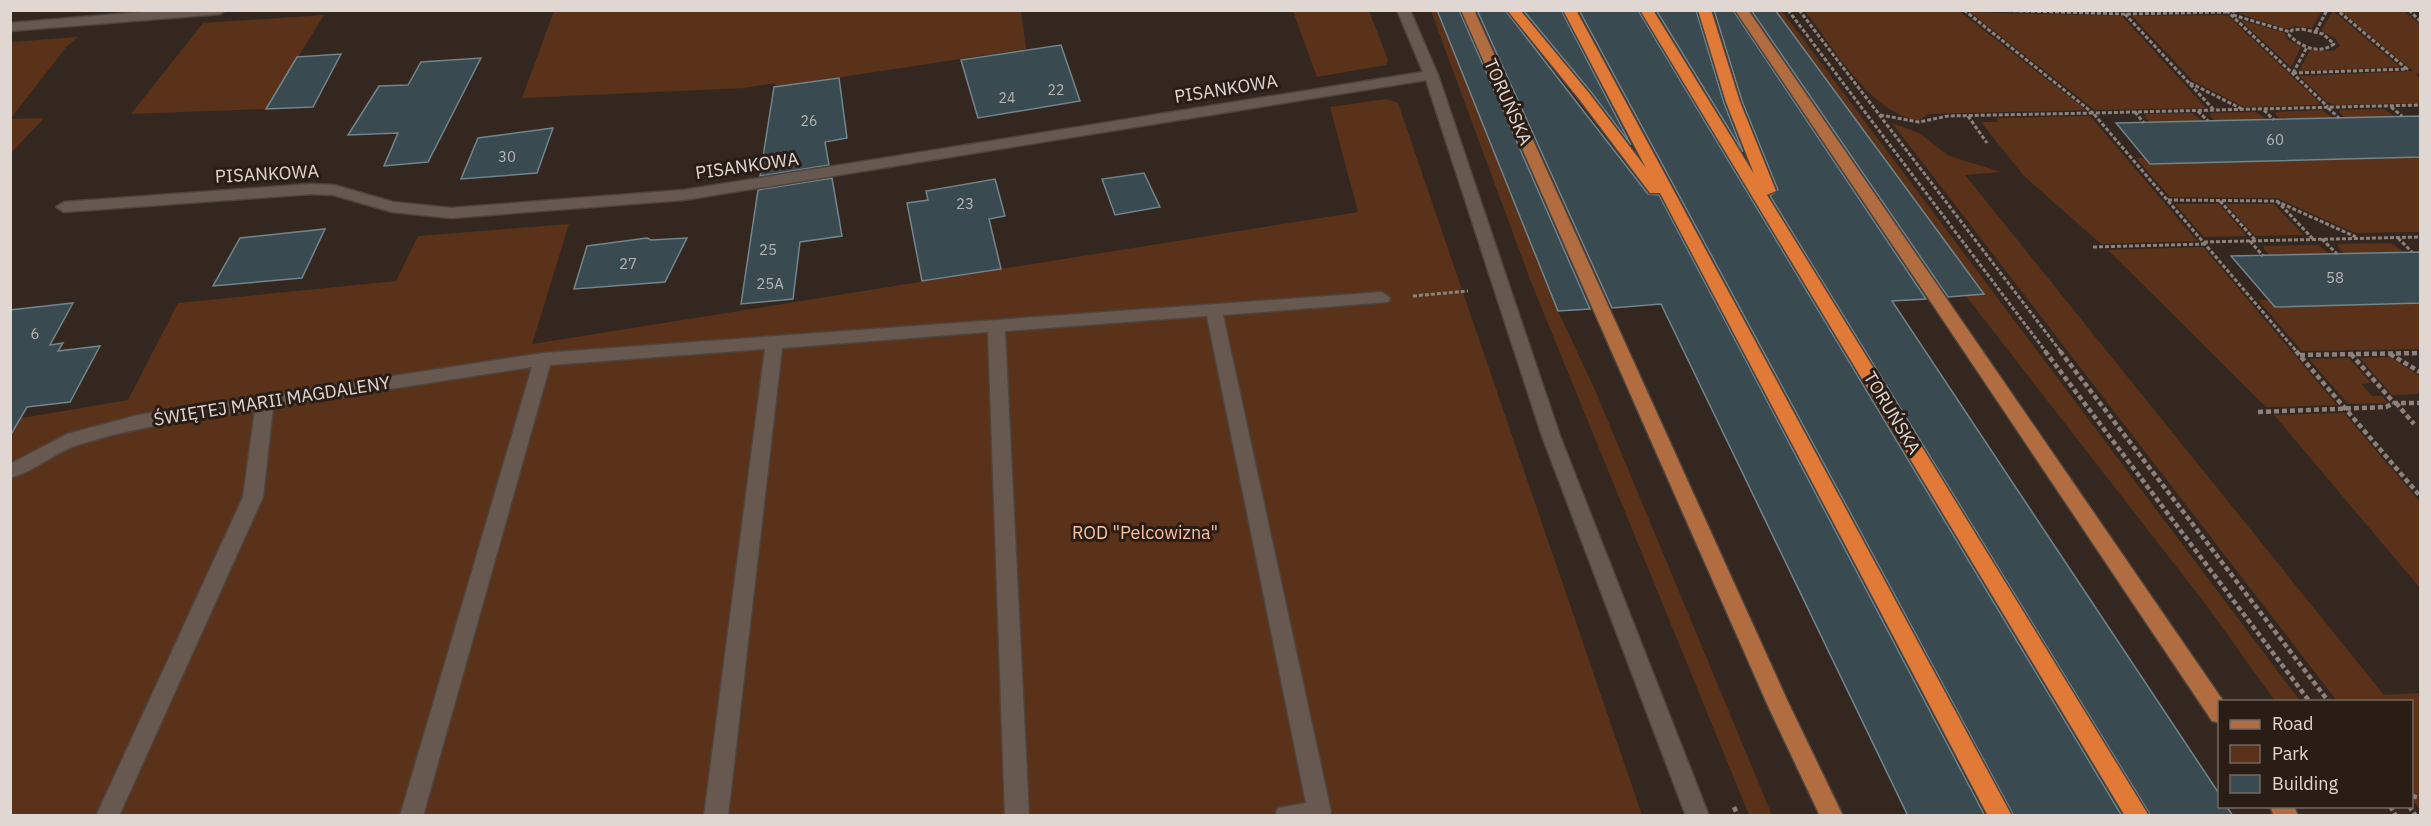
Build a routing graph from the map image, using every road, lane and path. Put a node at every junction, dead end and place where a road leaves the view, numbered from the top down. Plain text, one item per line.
1 (220, 10) edge
2 (1403, 10) edge
3 (1467, 10) edge
4 (1513, 10) edge
5 (1569, 10) edge
6 (1646, 10) edge
7 (1704, 10) edge
8 (1741, 10) edge
9 (1788, 10) edge
10 (1799, 10) edge
11 (1964, 10) edge
12 (1989, 10) edge
13 (2242, 10) edge
14 (2327, 10) edge
15 (2337, 10) edge
16 (2409, 10) edge
17 (2230, 13) edge
18 (2125, 14) junction
19 (2419, 19) edge
20 (10, 27) edge
21 (2316, 31) junction
22 (2290, 32) junction
23 (2307, 47) junction
24 (2293, 73) junction
25 (1431, 75) junction
26 (2188, 81) junction
27 (2421, 105) edge
28 (2391, 106) junction
29 (2328, 108) junction
30 (2243, 109) junction
31 (2263, 109) junction
32 (2198, 110) junction
33 (2214, 110) junction
34 (2135, 112) junction
35 (2092, 113) junction
36 (1879, 115) junction
37 (1967, 116) junction
38 (2402, 116) dead end
39 (2339, 118) dead end
40 (2274, 120) dead end
41 (2208, 121) dead end
42 (2144, 123) dead end
43 (1987, 143) dead end
44 (2167, 200) junction
45 (2220, 201) junction
46 (2276, 201) junction
47 (64, 207) dead end
48 (2397, 237) junction
49 (2421, 237) edge
50 (2360, 238) junction
51 (2313, 239) junction
52 (2322, 239) junction
53 (2250, 241) junction
54 (2255, 241) junction
55 (2204, 243) junction
56 (2093, 247) dead end
57 (2412, 252) dead end
58 (2337, 254) dead end
59 (2264, 256) dead end
60 (1502, 289) junction
61 (1817, 290) junction
62 (1417, 295) dead end
63 (1382, 298) dead end
64 (1724, 300) junction
65 (1214, 311) junction
66 (996, 328) junction
67 (774, 343) junction
68 (2421, 352) edge
69 (2390, 353) junction
70 (2351, 354) junction
71 (2300, 355) junction
72 (543, 359) junction
73 (2421, 372) edge
74 (265, 403) junction
75 (2395, 403) junction
76 (2421, 403) edge
77 (2346, 408) junction
78 (2259, 412) dead end
79 (2414, 424) dead end
80 (13, 474) edge
81 (2421, 496) edge
82 (2308, 700) edge
83 (2326, 700) edge
84 (2218, 711) edge
85 (106, 816) edge
86 (411, 816) edge
87 (716, 816) edge
88 (1017, 816) edge
89 (1286, 816) edge
90 (1698, 816) edge
91 (1832, 816) edge
92 (2001, 816) edge
93 (2138, 816) edge

1 - 20 street
2 - 25 street
3 - 91 main road, TORUŃSKA
4 - 64 highway
5 - 64 highway
6 - 61 highway, TORUŃSKA
7 - 61 highway
8 - 84 main road
9 - 82 path
10 - 36 path
11 - 35 path
12 - 18 path
13 - 17 path
14 - 21 path
15 - 24 path
16 - 19 path
17 - 18 path
17 - 22 path
17 - 24 path
18 - 26 path
21 - 22 path
21 - 23 path
22 - 23 path
23 - 24 path
24 - 29 path
25 - 47 street, PISANKOWA
25 - 60 street
26 - 30 path
26 - 33 path
27 - 28 path
28 - 29 path
28 - 38 path
29 - 31 path
29 - 39 path
30 - 31 path
30 - 33 path
31 - 40 path
32 - 33 path
32 - 34 path
32 - 41 path
34 - 35 path
34 - 42 path
35 - 37 path
35 - 44 path
36 - 37 path
36 - 83 path
37 - 43 path
44 - 45 path
44 - 55 path
45 - 46 path
45 - 54 path
46 - 50 path
46 - 51 path
48 - 49 path
48 - 50 path
48 - 57 path
50 - 52 path
51 - 52 path
51 - 54 path
52 - 58 path
53 - 54 path
53 - 55 path
53 - 59 path
55 - 56 path
55 - 71 path
60 - 62 path
60 - 90 street
61 - 93 highway, TORUŃSKA
63 - 65 street, ŚWIĘTEJ MARII MAGDALENY
64 - 92 highway
65 - 66 street, ŚWIĘTEJ MARII MAGDALENY
65 - 89 street
66 - 67 street, ŚWIĘTEJ MARII MAGDALENY
66 - 88 street
67 - 72 street, ŚWIĘTEJ MARII MAGDALENY
67 - 87 street
68 - 69 path
69 - 70 path
69 - 73 path
70 - 71 path
70 - 75 path
71 - 77 path
72 - 74 street, ŚWIĘTEJ MARII MAGDALENY
72 - 86 street
74 - 80 street, ŚWIĘTEJ MARII MAGDALENY
74 - 85 street
75 - 76 path
75 - 77 path
75 - 79 path
77 - 78 path
77 - 81 path

